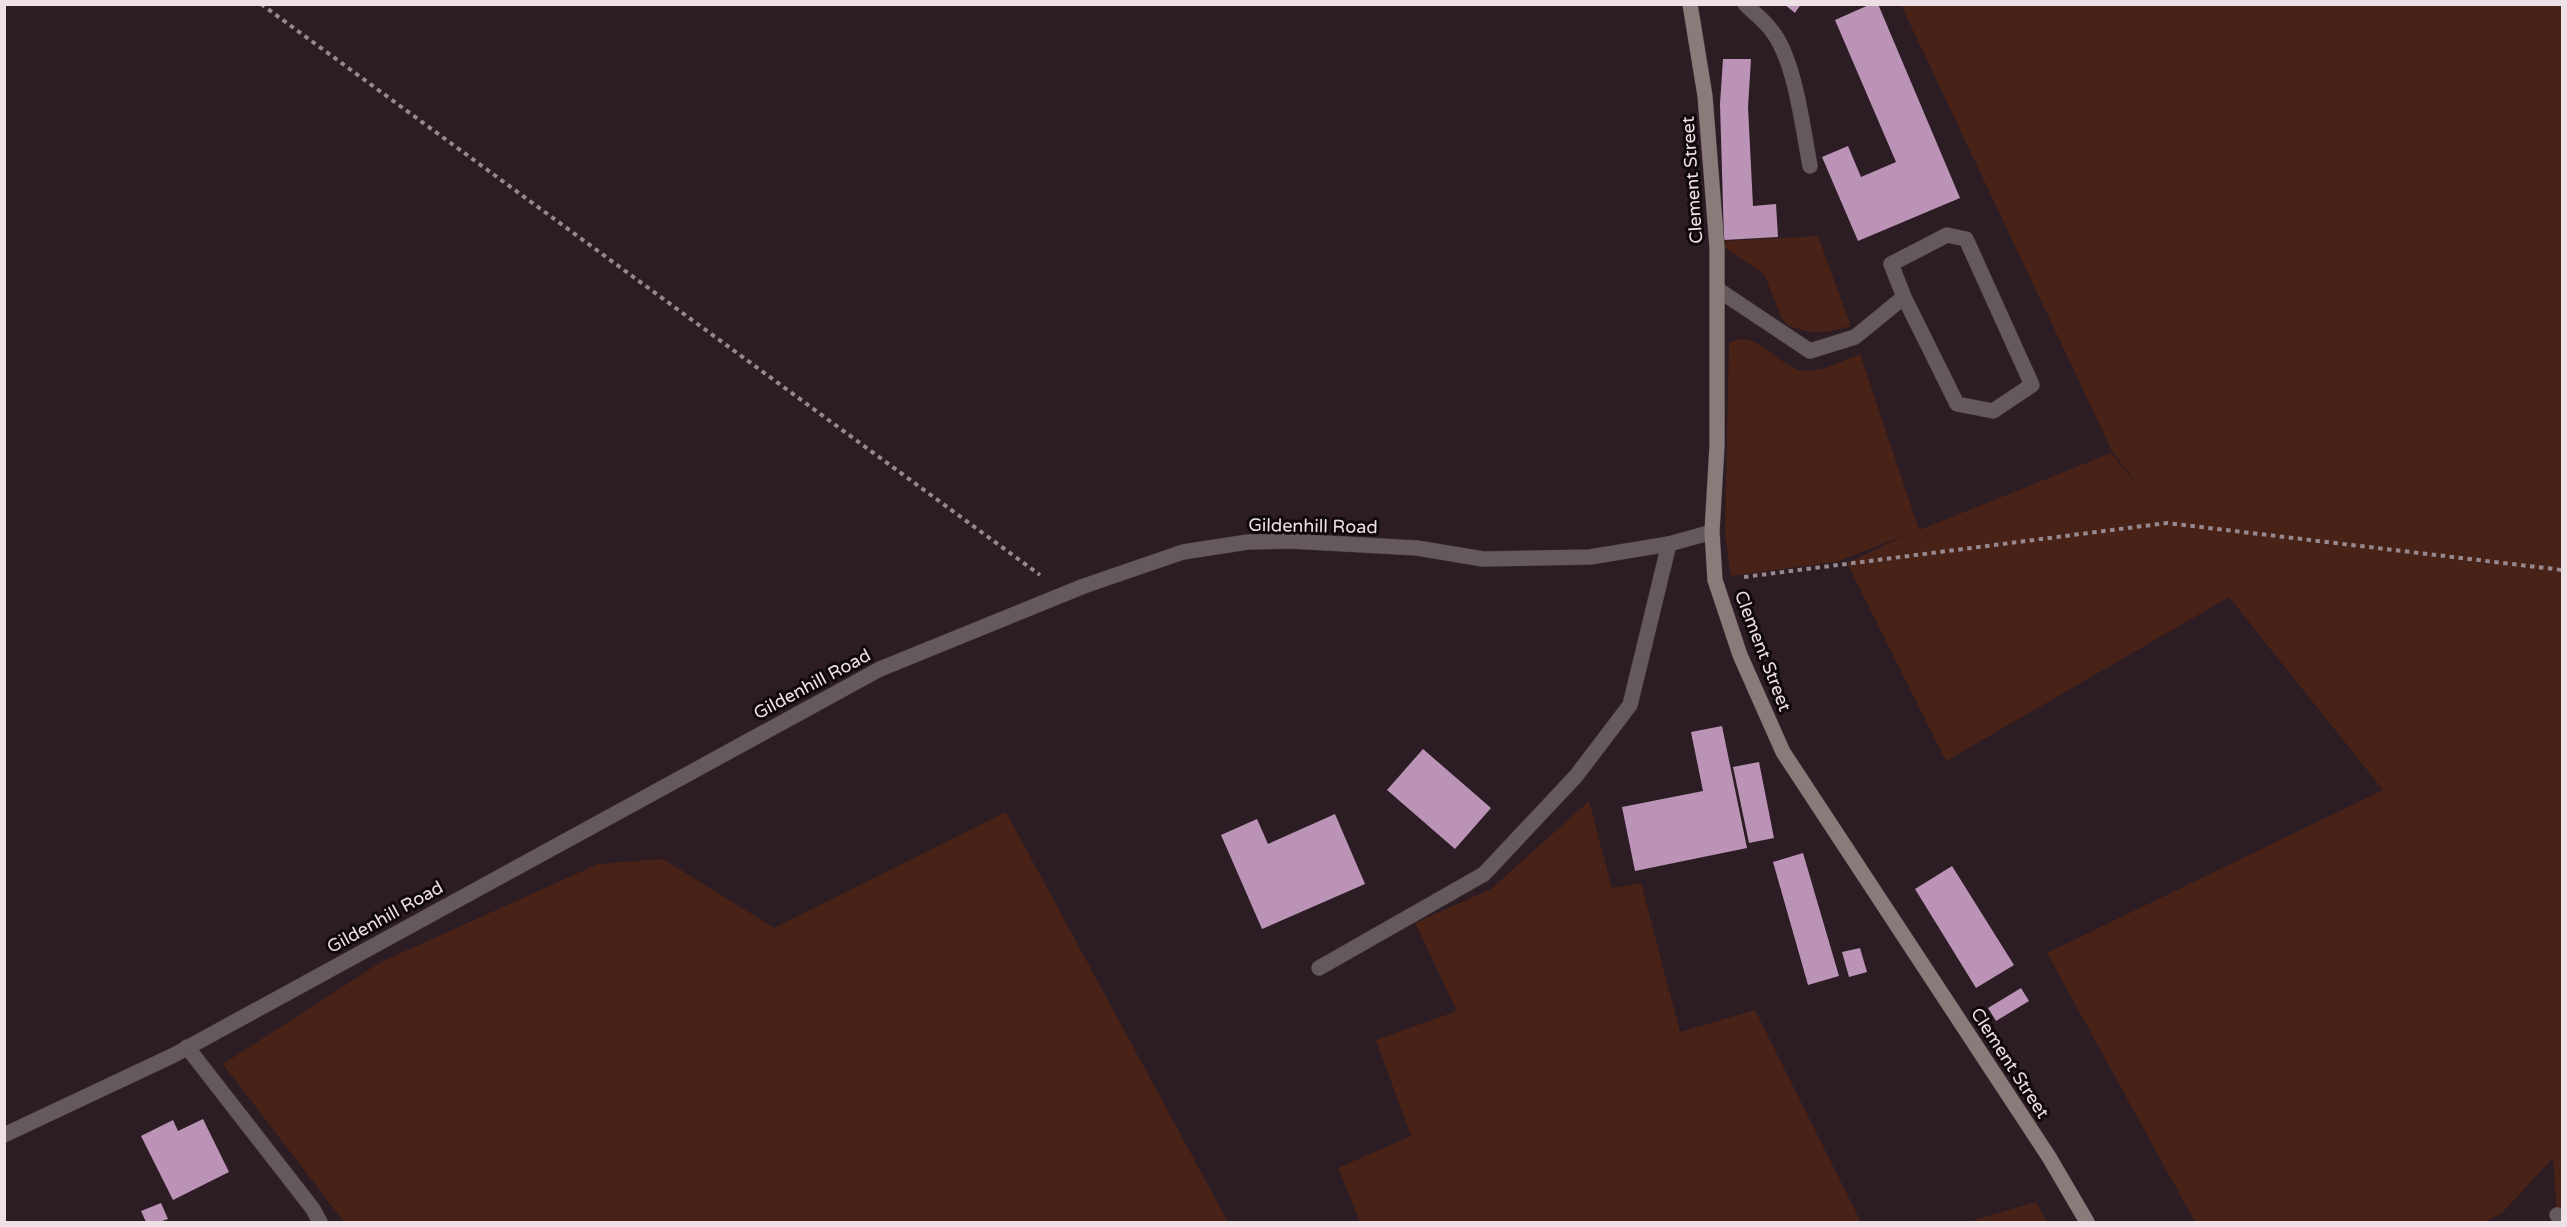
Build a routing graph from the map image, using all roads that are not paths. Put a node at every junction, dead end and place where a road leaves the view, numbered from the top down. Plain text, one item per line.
1 (1690, 4) edge
2 (1745, 4) edge
3 (1810, 166) dead end
4 (1717, 289) junction
5 (1904, 297) junction
6 (1712, 532) junction
7 (1669, 544) junction
8 (1319, 968) dead end
9 (187, 1047) junction
10 (4, 1136) edge
11 (320, 1222) edge
12 (2086, 1222) edge

1 - 4 street, Clement Street
2 - 3 street
4 - 5 street
4 - 6 street, Clement Street
5 - 5 street
6 - 7 street, Gildenhill Road
6 - 12 street, Clement Street
7 - 8 street
7 - 9 street, Gildenhill Road
9 - 10 street, Gildenhill Road
9 - 11 street

